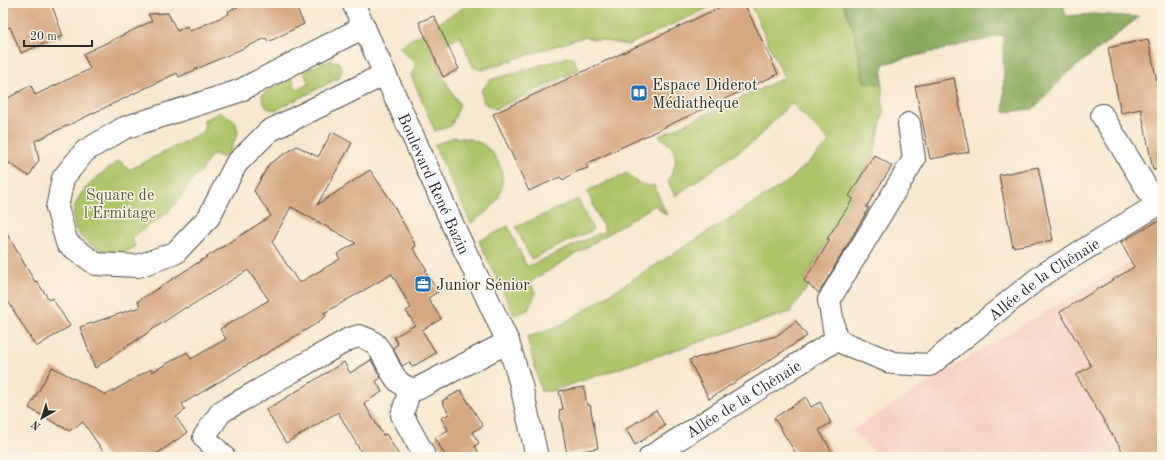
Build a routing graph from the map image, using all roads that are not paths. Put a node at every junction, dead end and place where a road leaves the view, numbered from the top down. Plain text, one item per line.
1 (353, 3) edge
2 (364, 27) junction
3 (385, 74) junction
4 (1102, 115) dead end
5 (909, 124) dead end
6 (836, 340) junction
7 (508, 342) junction
8 (410, 389) junction
9 (224, 457) edge
10 (422, 457) edge
11 (537, 457) edge
12 (650, 457) edge

1 - 2 street, Boulevard René Bazin
2 - 3 street, Boulevard René Bazin
2 - 3 street
3 - 7 street, Boulevard René Bazin
4 - 6 street, Allée de la Chênaie
5 - 6 street
6 - 12 street, Allée de la Chênaie
7 - 8 street
7 - 11 street, Boulevard René Bazin
8 - 9 street
8 - 10 street

